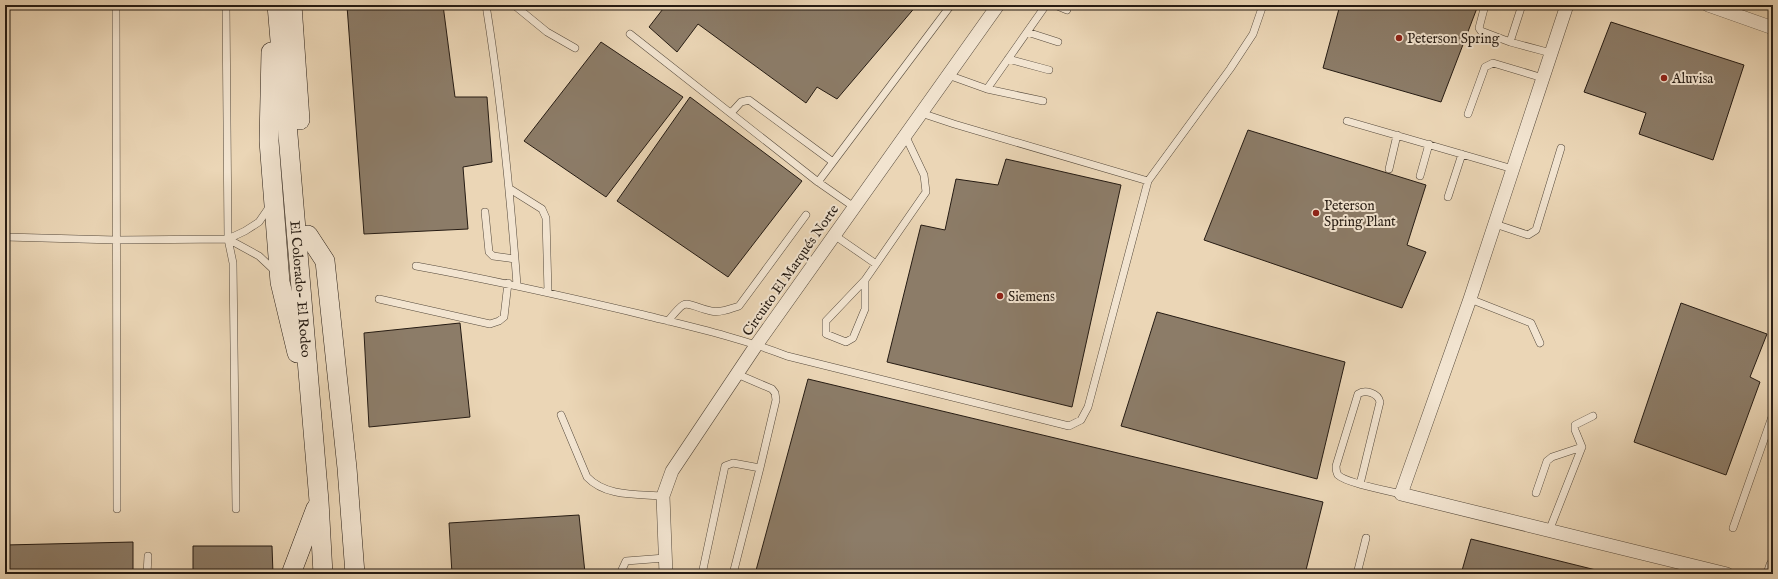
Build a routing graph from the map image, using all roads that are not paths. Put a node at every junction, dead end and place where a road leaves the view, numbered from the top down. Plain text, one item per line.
1 (116, 5) edge
2 (226, 5) edge
3 (272, 5) edge
4 (278, 5) edge
5 (292, 5) edge
6 (486, 5) edge
7 (514, 5) edge
8 (951, 5) edge
9 (998, 5) edge
10 (1046, 5) edge
11 (1055, 5) edge
12 (1263, 5) edge
13 (1485, 5) edge
14 (1520, 5) edge
15 (1567, 5) edge
16 (1708, 5) edge
17 (1729, 9) edge
18 (1067, 10) dead end
19 (1773, 28) edge
20 (1027, 32) junction
21 (630, 34) dead end
22 (1058, 42) dead end
23 (1510, 42) junction
24 (575, 48) dead end
25 (1551, 53) junction
26 (1008, 59) junction
27 (1049, 70) dead end
28 (948, 75) junction
29 (1543, 78) junction
30 (987, 89) junction
31 (1043, 101) dead end
32 (921, 112) junction
33 (731, 113) junction
34 (1468, 114) dead end
35 (1347, 121) dead end
36 (905, 135) junction
37 (1397, 135) junction
38 (1429, 144) junction
39 (1561, 148) dead end
40 (1462, 154) junction
41 (833, 162) junction
42 (1389, 168) dead end
43 (1513, 168) junction
44 (1420, 176) dead end
45 (1148, 181) junction
46 (818, 182) junction
47 (510, 189) junction
48 (1448, 197) dead end
49 (274, 200) junction
50 (854, 207) junction
51 (485, 212) dead end
52 (806, 215) dead end
53 (1494, 224) junction
54 (308, 235) junction
55 (834, 235) junction
56 (5, 238) edge
57 (228, 239) junction
58 (116, 240) junction
59 (515, 259) junction
60 (876, 264) junction
61 (416, 266) dead end
62 (280, 275) junction
63 (865, 280) junction
64 (508, 283) junction
65 (517, 285) junction
66 (548, 292) junction
67 (1470, 299) junction
68 (379, 300) dead end
69 (668, 321) junction
70 (1540, 343) dead end
71 (757, 344) junction
72 (737, 374) junction
73 (1773, 414) edge
74 (312, 415) junction
75 (561, 415) dead end
76 (1593, 416) dead end
77 (1582, 446) junction
78 (760, 468) junction
79 (1360, 484) junction
80 (1536, 493) dead end
81 (1401, 494) junction
82 (663, 496) junction
83 (319, 501) junction
84 (117, 509) dead end
85 (236, 510) dead end
86 (1734, 528) dead end
87 (1549, 531) junction
88 (1366, 538) dead end
89 (148, 556) dead end
90 (665, 558) junction
91 (1773, 565) edge
92 (666, 573) edge
93 (147, 574) edge
94 (291, 574) edge
95 (323, 574) edge
96 (335, 574) edge
97 (355, 574) edge
98 (620, 574) edge
99 (681, 574) edge
100 (702, 574) edge
101 (734, 574) edge
102 (1357, 574) edge
103 (1727, 574) edge
104 (1770, 574) edge

1 - 58 lane
2 - 57 lane
3 - 49 main road
4 - 74 main road, El Colorado- El Rodeo
5 - 54 main road, El Colorado- El Rodeo
6 - 47 lane
7 - 24 lane
8 - 41 lane
9 - 28 street, Circuito El Marqués Norte
10 - 20 lane
11 - 18 lane
12 - 45 lane
13 - 23 lane
14 - 23 lane
15 - 25 street
16 - 17 street
17 - 19 street
20 - 22 lane
20 - 26 lane
21 - 33 lane
23 - 25 lane
25 - 29 street
26 - 27 lane
26 - 30 lane
28 - 30 lane
28 - 32 street, Circuito El Marqués Norte
29 - 34 lane
29 - 43 street
30 - 31 lane
32 - 36 street, Circuito El Marqués Norte
32 - 45 lane
33 - 41 lane
33 - 46 lane
35 - 37 lane
36 - 50 street, Circuito El Marqués Norte
36 - 60 lane
37 - 38 lane
37 - 42 lane
38 - 40 lane
38 - 44 lane
39 - 53 lane
40 - 43 lane
40 - 48 lane
41 - 46 lane
43 - 53 street
45 - 71 lane
46 - 50 lane
47 - 59 lane
47 - 66 lane
49 - 57 lane
49 - 62 main road
50 - 55 street, Circuito El Marqués Norte
51 - 59 lane
52 - 69 lane
53 - 67 street
54 - 96 main road, El Colorado- El Rodeo
54 - 97 main road
55 - 60 lane
55 - 71 street, Circuito El Marqués Norte
56 - 58 lane
57 - 58 lane
57 - 62 lane
57 - 85 lane
58 - 84 lane
59 - 65 lane
60 - 63 lane
61 - 64 lane
62 - 74 main road
63 - 63 lane
64 - 65 lane
64 - 68 lane
65 - 66 lane
66 - 69 lane
67 - 70 lane
67 - 81 street
69 - 71 lane
71 - 72 street, Circuito El Marqués Norte
72 - 78 lane
72 - 82 street, Circuito El Marqués Norte
73 - 86 lane
74 - 83 main road, El Colorado- El Rodeo
75 - 82 lane
76 - 77 lane
77 - 80 lane
77 - 87 lane
78 - 100 lane
78 - 101 lane
79 - 79 lane
79 - 81 lane
81 - 87 street
82 - 90 street, Circuito El Marqués Norte
83 - 94 main road
83 - 95 main road, El Colorado- El Rodeo
87 - 103 street
88 - 102 lane
89 - 93 lane
90 - 92 street, Circuito El Marqués Norte
90 - 98 lane
91 - 104 street
92 - 99 lane

